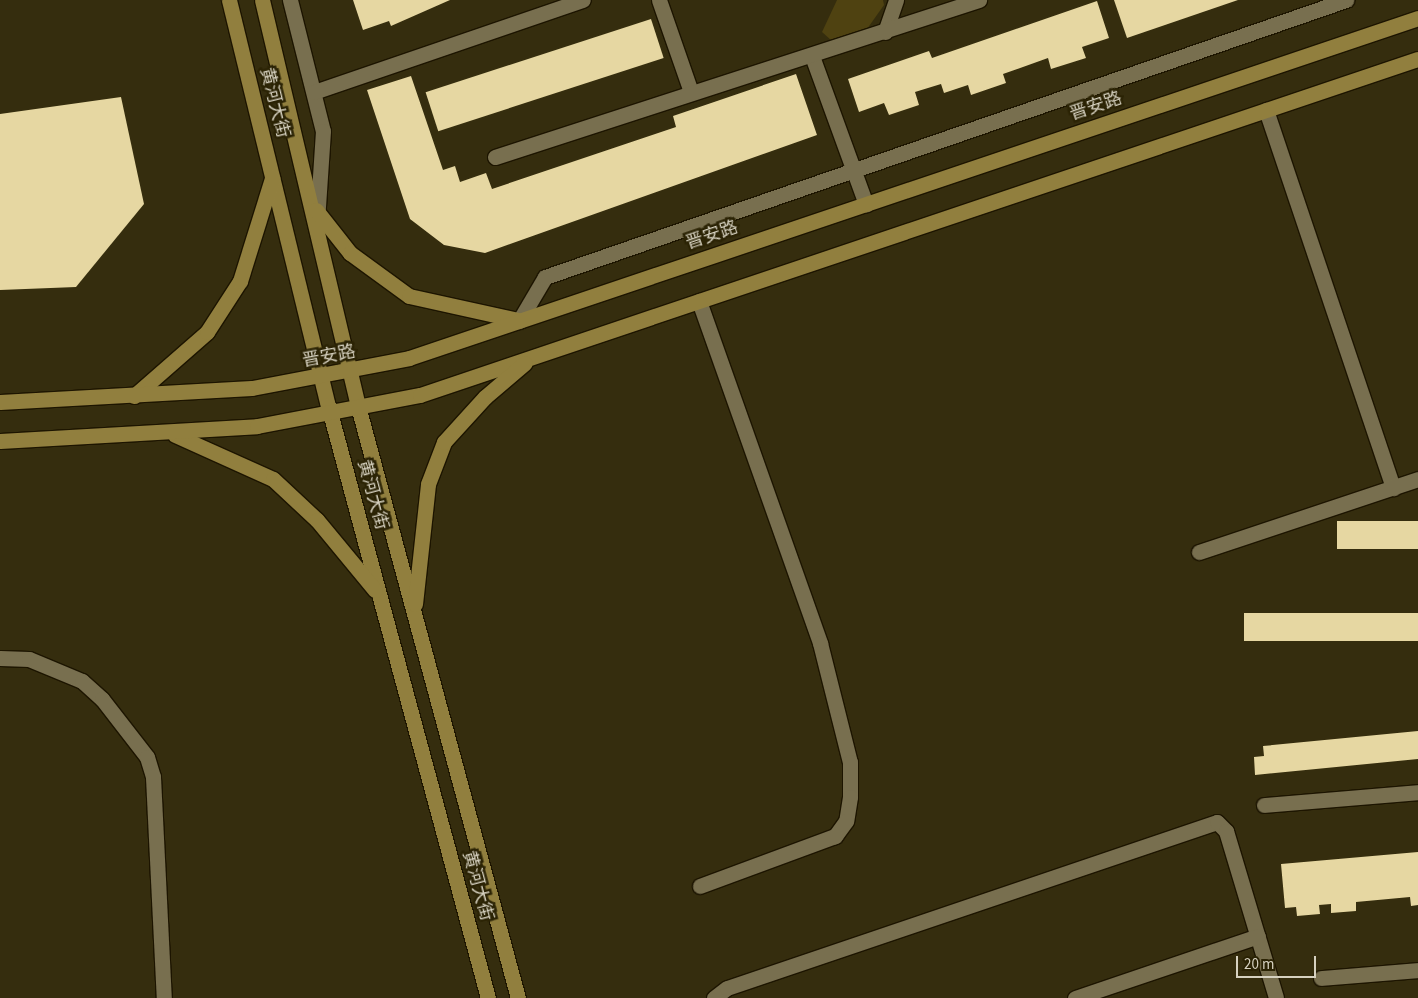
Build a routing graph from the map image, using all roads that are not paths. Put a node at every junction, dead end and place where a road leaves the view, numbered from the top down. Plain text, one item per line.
1 (229, 0) edge
2 (262, 0) edge
3 (290, 0) edge
4 (583, 0) edge
5 (659, 0) edge
6 (896, 0) edge
7 (979, 0) edge
8 (1346, 0) edge
9 (1418, 18) edge
10 (885, 32) junction
11 (812, 56) junction
12 (1418, 59) edge
13 (314, 92) junction
14 (691, 92) junction
15 (1266, 110) junction
16 (495, 157) dead end
17 (854, 170) junction
18 (272, 176) junction
19 (309, 199) junction
20 (866, 204) junction
21 (318, 213) junction
22 (316, 230) junction
23 (699, 301) junction
24 (519, 321) junction
25 (532, 357) junction
26 (350, 372) junction
27 (322, 378) junction
28 (134, 396) junction
29 (0, 402) edge
30 (359, 410) junction
31 (331, 415) junction
32 (169, 433) junction
33 (0, 441) edge
34 (1418, 479) edge
35 (1393, 488) junction
36 (1199, 552) dead end
37 (380, 595) junction
38 (414, 616) junction
39 (0, 658) edge
40 (1418, 792) edge
41 (1264, 805) dead end
42 (700, 886) dead end
43 (1258, 936) junction
44 (1418, 970) edge
45 (1320, 978) dead end
46 (164, 998) edge
47 (488, 998) edge
48 (518, 998) edge
49 (714, 998) edge
50 (1075, 998) edge
51 (1276, 998) edge

1 - 18 main road, 黄河大街
2 - 19 main road, 黄河大街
3 - 13 street
4 - 13 street
5 - 14 street
6 - 10 street
7 - 10 street
8 - 17 street
9 - 20 main road, 晋安路
10 - 11 street
11 - 14 street
11 - 17 street
12 - 15 main road
13 - 21 street
14 - 16 street
15 - 23 main road
15 - 35 street
17 - 20 street
17 - 24 street
18 - 27 main road, 黄河大街
18 - 28 main road
19 - 21 main road
19 - 22 main road, 黄河大街
20 - 24 main road, 晋安路
21 - 22 street
21 - 24 main road
22 - 26 main road, 黄河大街
23 - 25 main road
23 - 42 street
24 - 26 main road, 晋安路
25 - 30 main road
25 - 38 main road
26 - 27 main road, 晋安路
26 - 30 main road, 黄河大街
27 - 28 main road, 晋安路
27 - 31 main road, 黄河大街
28 - 29 main road, 晋安路
30 - 31 main road
30 - 38 main road, 黄河大街
31 - 32 main road
31 - 37 main road, 黄河大街
32 - 33 main road
32 - 37 main road
34 - 35 street
35 - 36 street
37 - 47 main road, 黄河大街
38 - 48 main road, 黄河大街
39 - 46 street
40 - 41 street
43 - 49 street
43 - 50 street
43 - 51 street
44 - 45 street

